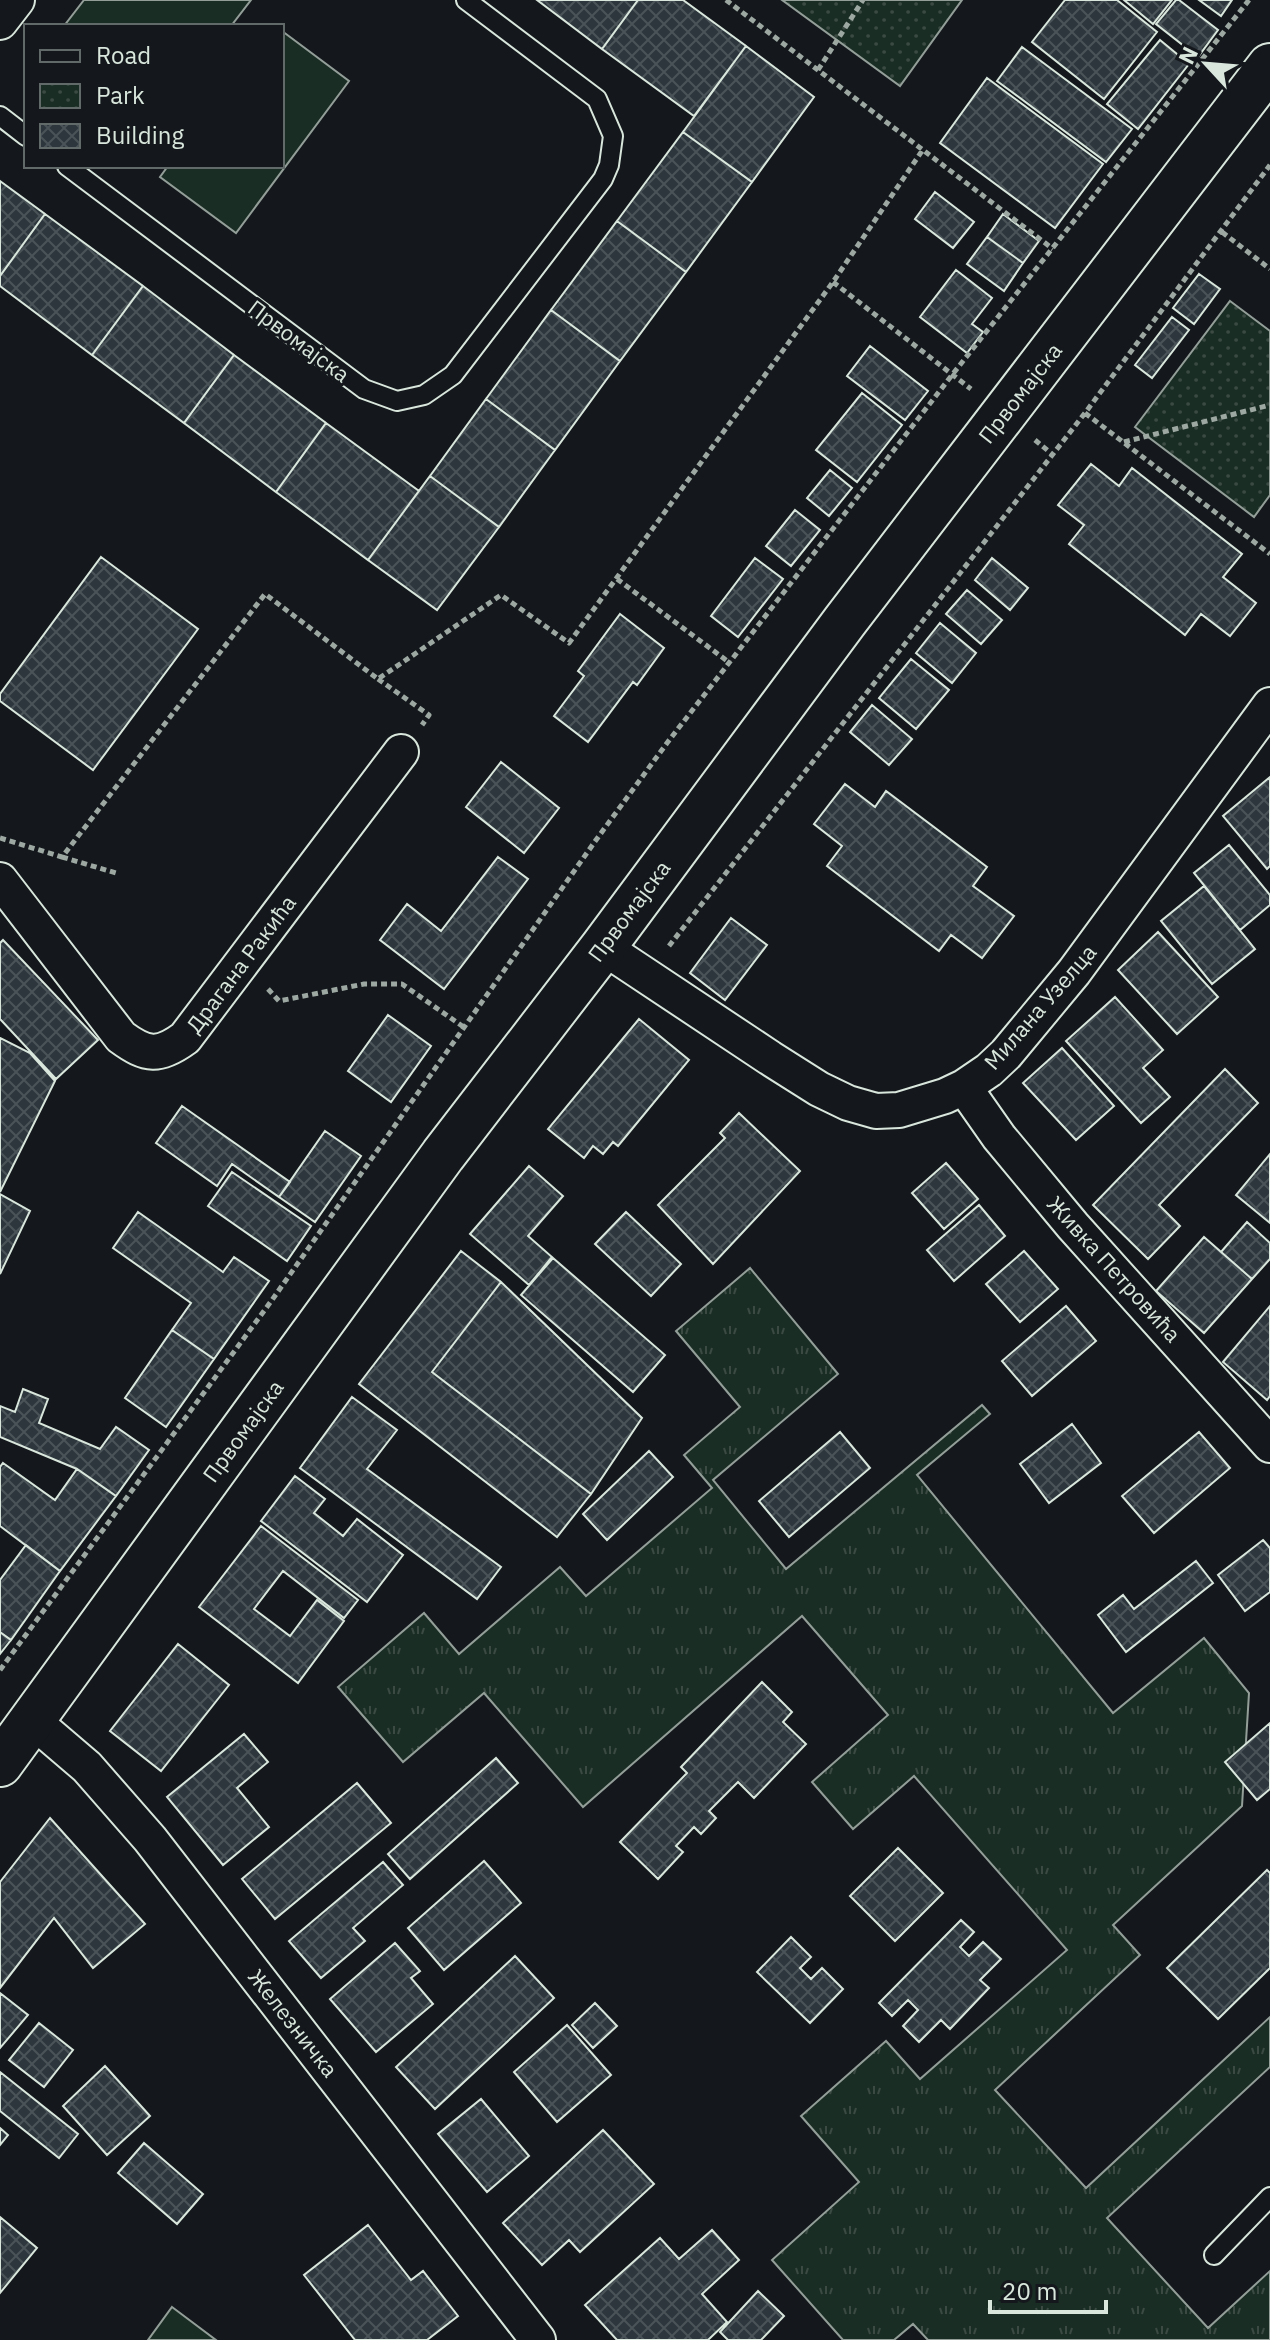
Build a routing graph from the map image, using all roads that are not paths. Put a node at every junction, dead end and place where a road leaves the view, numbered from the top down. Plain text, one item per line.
1 (17, 0) edge
2 (466, 0) edge
3 (0, 22) edge
4 (1270, 66) edge
5 (0, 116) edge
6 (24, 134) edge
7 (70, 168) edge
8 (1270, 705) edge
9 (401, 752) dead end
10 (0, 880) edge
11 (603, 947) junction
12 (964, 1087) junction
13 (1270, 1445) edge
14 (32, 1720) junction
15 (0, 1764) edge
16 (1270, 2197) edge
17 (1214, 2255) dead end
18 (538, 2340) edge

1 - 3 street
2 - 7 lane, Првомајска
4 - 11 main road, Првомајска
5 - 6 lane
8 - 12 street, Милана Узелца
9 - 10 street, Драгана Ракића
11 - 12 street, Милана Узелца
11 - 14 main road, Првомајска
12 - 13 street, Живка Петровића
14 - 15 main road, Првомајска
14 - 18 street, Железничка
16 - 17 lane

